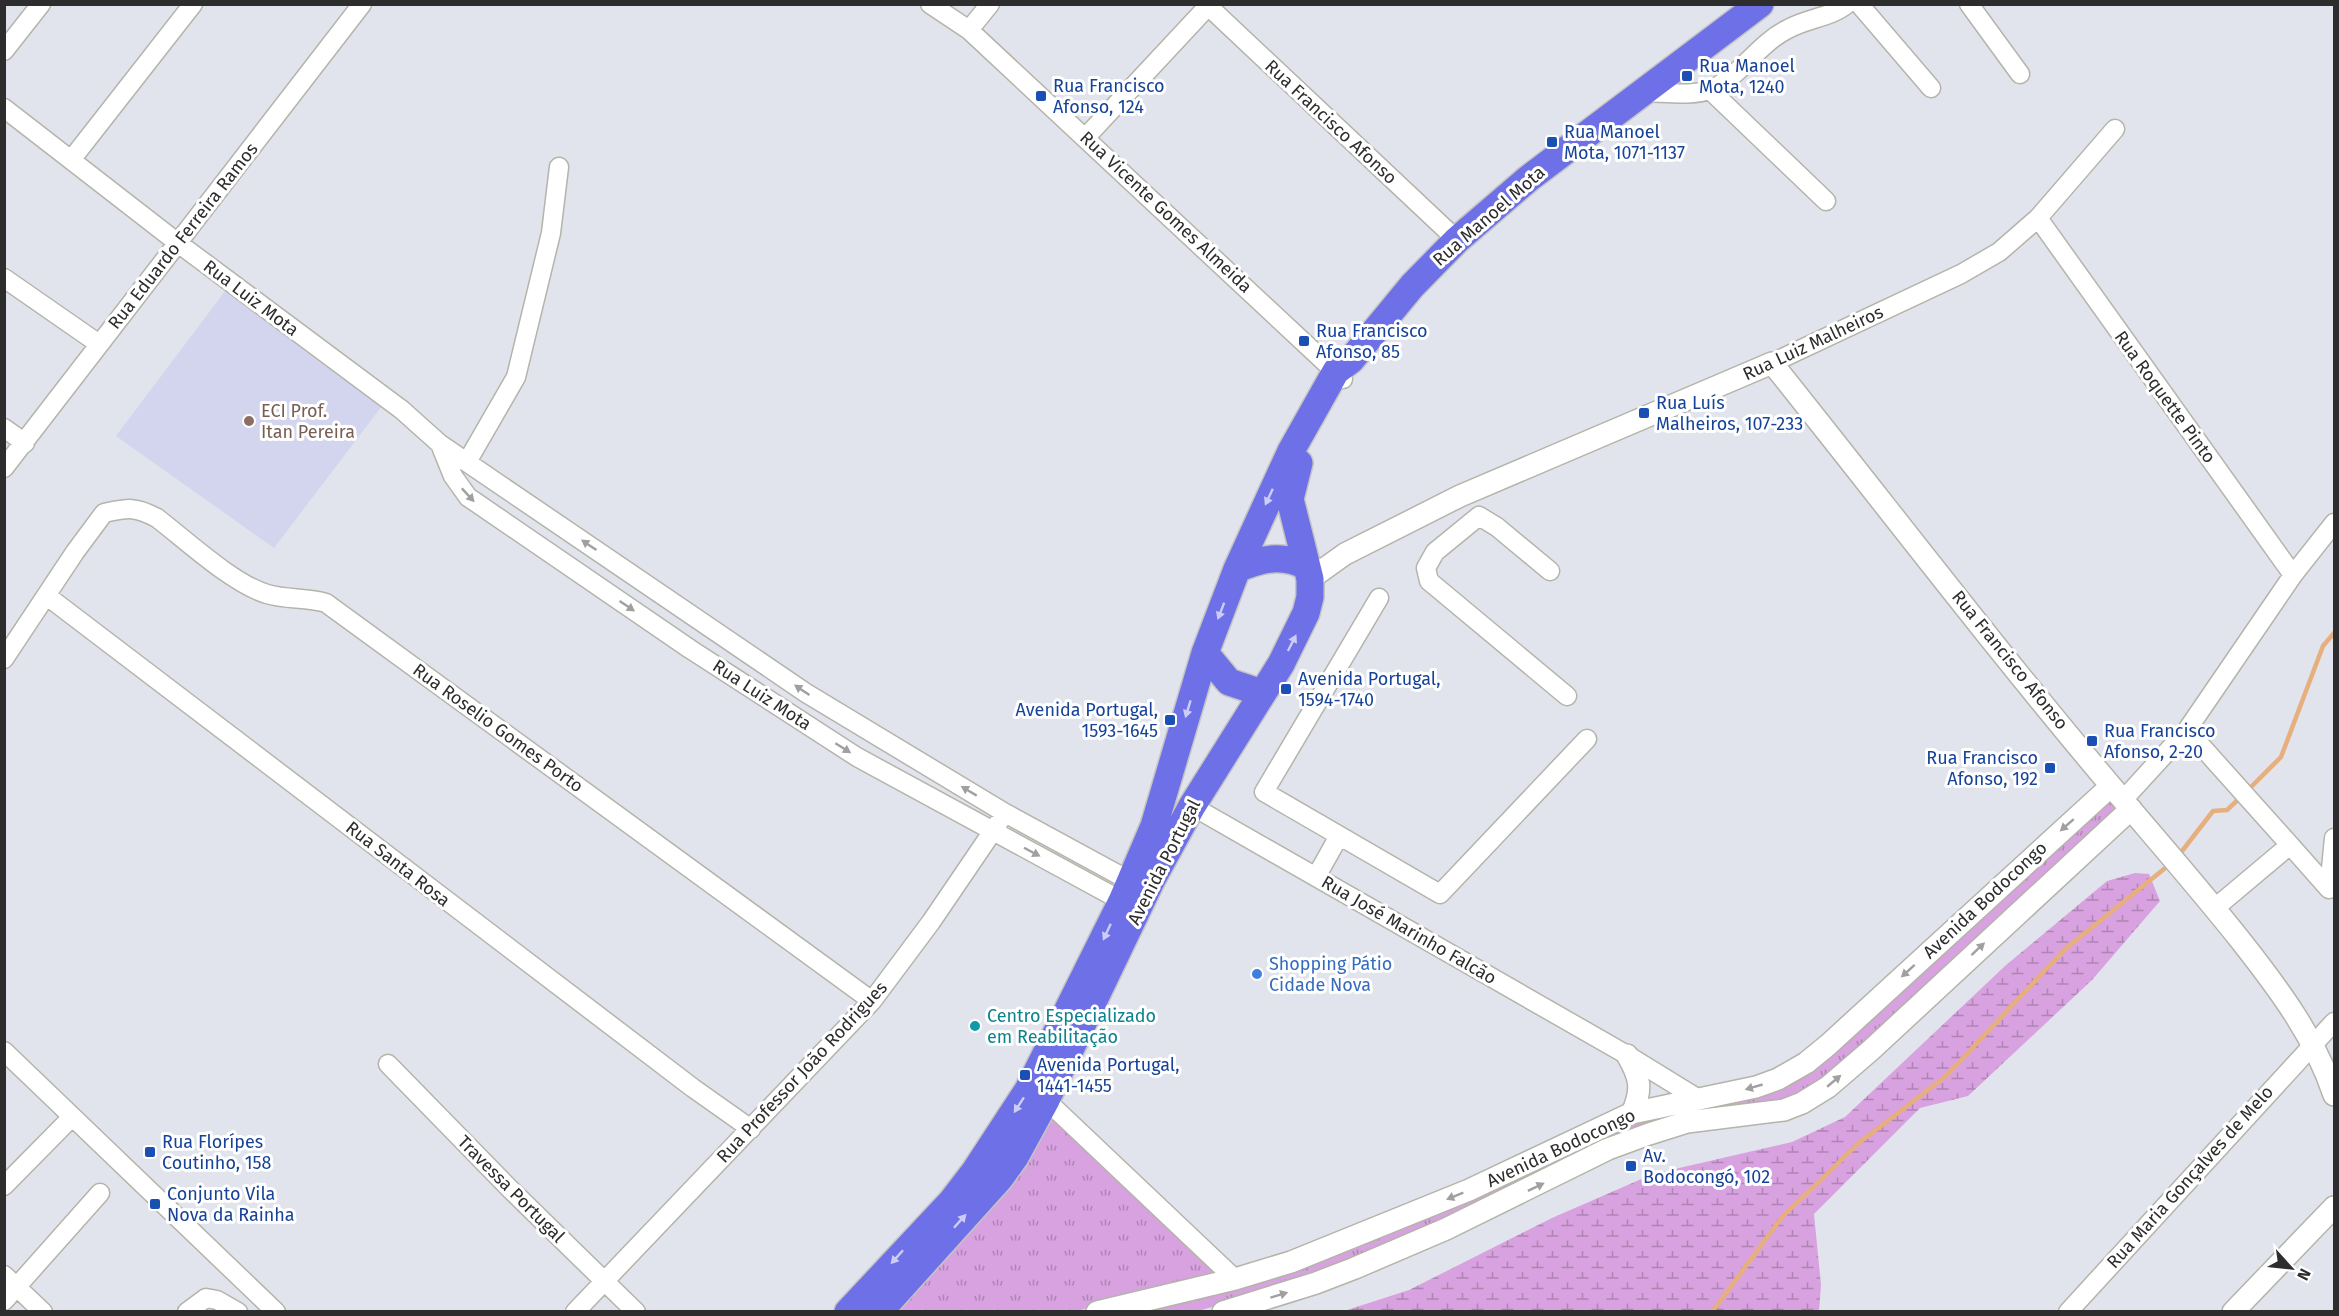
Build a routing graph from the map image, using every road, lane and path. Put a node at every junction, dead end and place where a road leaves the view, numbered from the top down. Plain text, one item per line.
1 (41, 4) edge
2 (193, 4) edge
3 (362, 4) edge
4 (930, 4) edge
5 (990, 4) edge
6 (1760, 4) edge
7 (1847, 4) edge
8 (1859, 4) edge
9 (1969, 4) edge
10 (1208, 5) edge
11 (969, 30) junction
12 (4, 51) edge
13 (2020, 74) dead end
14 (1931, 88) dead end
15 (1710, 90) junction
16 (1642, 92) junction
17 (4, 108) edge
18 (2115, 129) dead end
19 (1086, 137) junction
20 (71, 160) junction
21 (559, 167) dead end
22 (1826, 201) dead end
23 (2038, 218) junction
24 (1457, 240) junction
25 (177, 243) junction
26 (4, 278) edge
27 (99, 344) junction
28 (1772, 363) junction
29 (1344, 370) junction
30 (4, 428) edge
31 (25, 443) junction
32 (440, 444) junction
33 (467, 462) junction
34 (4, 468) edge
35 (1460, 496) junction
36 (1479, 516) junction
37 (2334, 523) edge
38 (1237, 569) junction
39 (1550, 571) dead end
40 (1308, 573) junction
41 (2293, 575) junction
42 (47, 596) junction
43 (1379, 598) dead end
44 (1205, 654) junction
45 (4, 659) edge
46 (1262, 693) junction
47 (1567, 696) dead end
48 (2187, 730) junction
49 (1587, 739) dead end
50 (2122, 798) junction
51 (1192, 806) junction
52 (1005, 813) junction
53 (993, 831) junction
54 (1339, 836) junction
55 (2334, 838) edge
56 (2290, 845) junction
57 (1316, 877) junction
58 (1126, 891) junction
59 (2215, 908) junction
60 (872, 1000) junction
61 (2334, 1022) edge
62 (2312, 1043) junction
63 (4, 1051) edge
64 (1627, 1055) junction
65 (388, 1064) dead end
66 (2334, 1095) edge
67 (1046, 1100) junction
68 (1700, 1100) junction
69 (1632, 1113) junction
70 (71, 1118) junction
71 (751, 1129) junction
72 (4, 1186) edge
73 (100, 1193) dead end
74 (2334, 1207) edge
75 (1235, 1279) junction
76 (11, 1281) edge
77 (604, 1282) junction
78 (4, 1301) edge
79 (43, 1311) edge
80 (187, 1311) edge
81 (238, 1311) edge
82 (276, 1311) edge
83 (575, 1311) edge
84 (636, 1311) edge
85 (848, 1311) edge
86 (879, 1311) edge
87 (1097, 1311) edge
88 (1223, 1311) edge
89 (2068, 1311) edge
90 (2234, 1311) edge

1 - 12 street
2 - 20 street
3 - 25 street, Rua Eduardo Ferreira Ramos
4 - 11 street, Rua Vicente Gomes Almeida
5 - 11 street
6 - 16 main road, Rua Manoel Mota
7 - 15 street
8 - 14 street
9 - 13 street
10 - 19 street
10 - 24 street, Rua Francisco Afonso
11 - 19 street, Rua Vicente Gomes Almeida
15 - 16 street
15 - 22 street
16 - 24 main road, Rua Manoel Mota
17 - 20 street, Rua Luiz Mota
18 - 23 street, Rua Luiz Malheiros
19 - 29 street, Rua Vicente Gomes Almeida
20 - 25 street, Rua Luiz Mota
21 - 33 street
23 - 28 street, Rua Luiz Malheiros
23 - 41 street, Rua Roquette Pinto
24 - 29 main road, Rua Manoel Mota
25 - 27 street, Rua Eduardo Ferreira Ramos
25 - 32 street, Rua Luiz Mota
26 - 27 street
27 - 31 street, Rua Eduardo Ferreira Ramos
28 - 35 street, Rua Luiz Malheiros
28 - 50 street, Rua Francisco Afonso
29 -> 38 main road, Avenida Portugal
29 - 40 main road, Avenida Portugal
30 - 31 street
31 - 34 street, Rua Eduardo Ferreira Ramos
32 - 33 street, Rua Luiz Mota
32 -> 53 street, Rua Luiz Mota
52 -> 33 street, Rua Luiz Mota
35 - 36 street
35 - 40 street, Rua Luiz Malheiros
36 - 39 street
36 - 47 street
37 - 41 street, Avenida Bodocongo
38 - 40 main road
38 -> 44 main road, Avenida Portugal
46 -> 40 main road, Avenida Portugal
41 - 48 street, Avenida Bodocongo
42 - 45 street
42 - 60 street, Rua Roselio Gomes Porto
42 - 71 street, Rua Santa Rosa
43 - 54 street
44 - 46 main road
44 -> 58 main road, Avenida Portugal
46 - 51 main road, Avenida Portugal
48 - 50 street, Avenida Bodocongo
48 - 56 street
49 - 54 street
50 - 59 street, Rua Francisco Afonso
50 -> 68 street, Avenida Bodocongo
88 -> 50 street, Avenida Bodocongo
51 - 57 street, Rua José Marinho Falcão
51 - 67 main road, Avenida Portugal
52 - 53 street, Rua Professor João Rodrigues
52 - 58 street, Rua Luiz Mota
53 -> 58 street, Rua Luiz Mota
53 - 60 street, Rua Professor João Rodrigues
54 - 57 street
55 - 56 street
56 - 59 street
57 - 64 street, Rua José Marinho Falcão
58 -> 85 main road, Avenida Portugal
59 - 62 street, Rua Francisco Afonso
60 - 71 street, Rua Professor João Rodrigues
61 - 62 street, Rua Maria Gonçalves de Melo
62 - 66 street, Rua Francisco Afonso
62 - 89 street, Rua Maria Gonçalves de Melo
63 - 70 street
64 - 68 street, Rua José Marinho Falcão
64 - 69 street
65 - 77 street, Travessa Portugal
67 - 75 street
86 -> 67 main road, Avenida Portugal
68 - 69 street, Avenida Bodocongo
69 -> 75 street, Avenida Bodocongo
70 - 72 street
70 - 82 street
71 - 77 street, Rua Professor João Rodrigues
73 - 76 street
74 - 90 street
75 - 87 street, Avenida Bodocongo
76 - 78 street
76 - 79 street
77 - 83 street, Rua Professor João Rodrigues
77 - 84 street, Travessa Portugal
80 - 81 street

